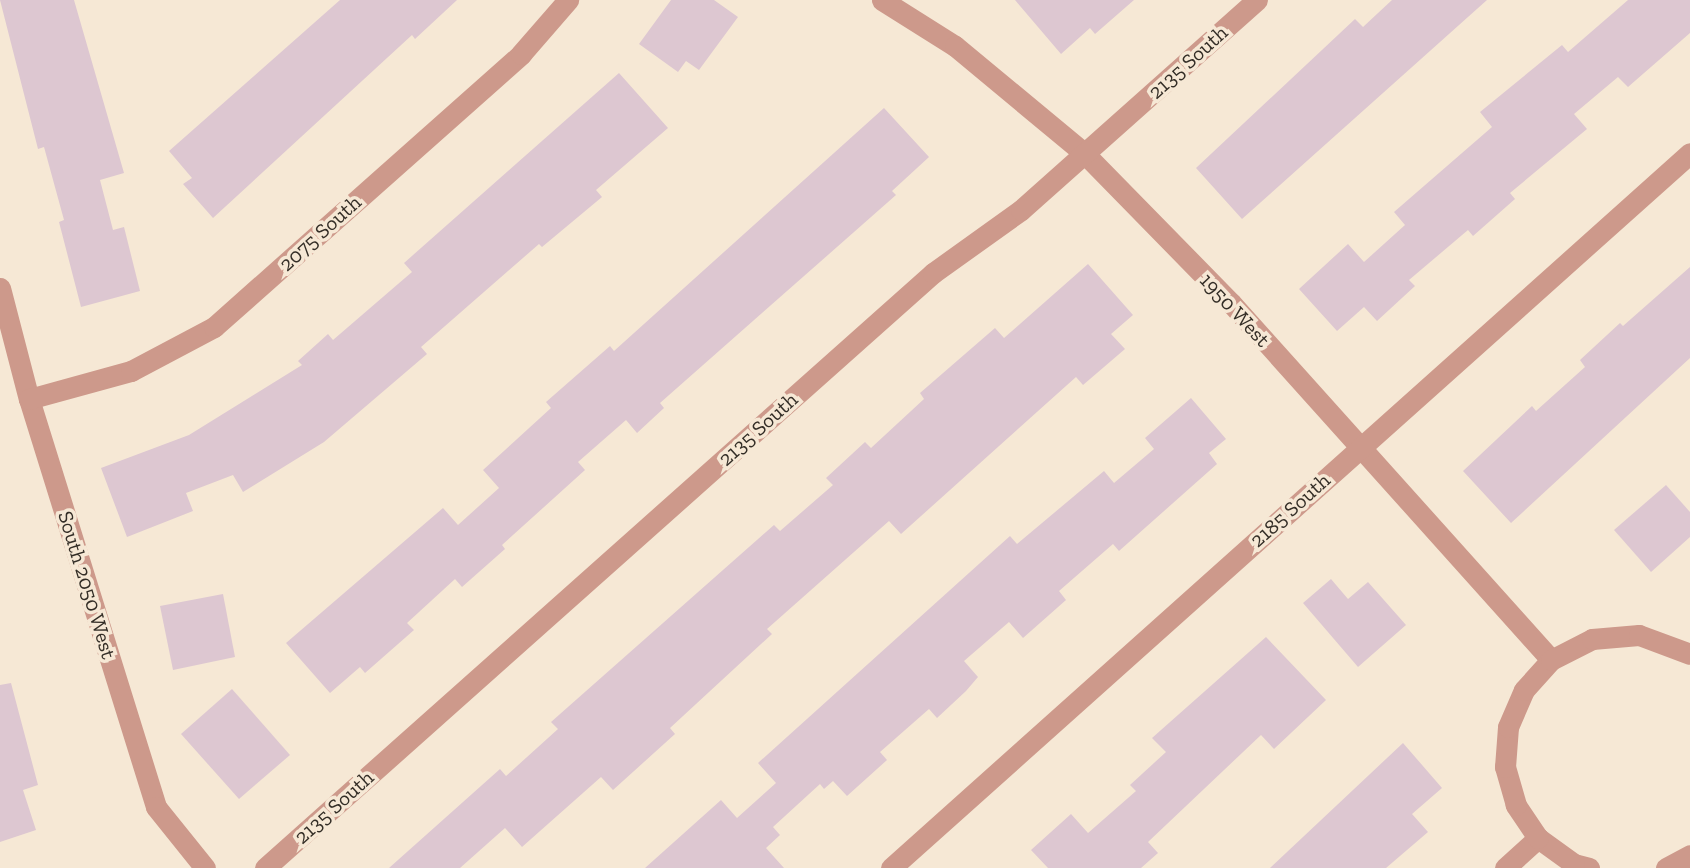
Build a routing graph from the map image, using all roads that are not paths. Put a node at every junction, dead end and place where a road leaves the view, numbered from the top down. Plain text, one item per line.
1 (568, 0) edge
2 (882, 0) edge
3 (1257, 0) edge
4 (1690, 153) edge
5 (1085, 154) junction
6 (0, 288) edge
7 (29, 399) junction
8 (1359, 447) junction
9 (1690, 654) edge
10 (1551, 660) junction
11 (1538, 838) junction
12 (1690, 855) edge
13 (205, 868) edge
14 (265, 868) edge
15 (891, 868) edge
16 (1505, 868) edge
17 (1589, 868) edge
18 (1666, 868) edge

1 - 7 street, 2075 South
2 - 5 street, 1950 West
3 - 5 street, 2135 South
4 - 8 street, 2185 South
5 - 8 street, 1950 West
5 - 14 street, 2135 South
6 - 7 street, South 2050 West
7 - 13 street, South 2050 West
8 - 10 street, 1950 West
8 - 15 street, 2185 South
9 - 10 street
10 - 11 street
11 - 16 street
11 - 17 street
12 - 18 street

